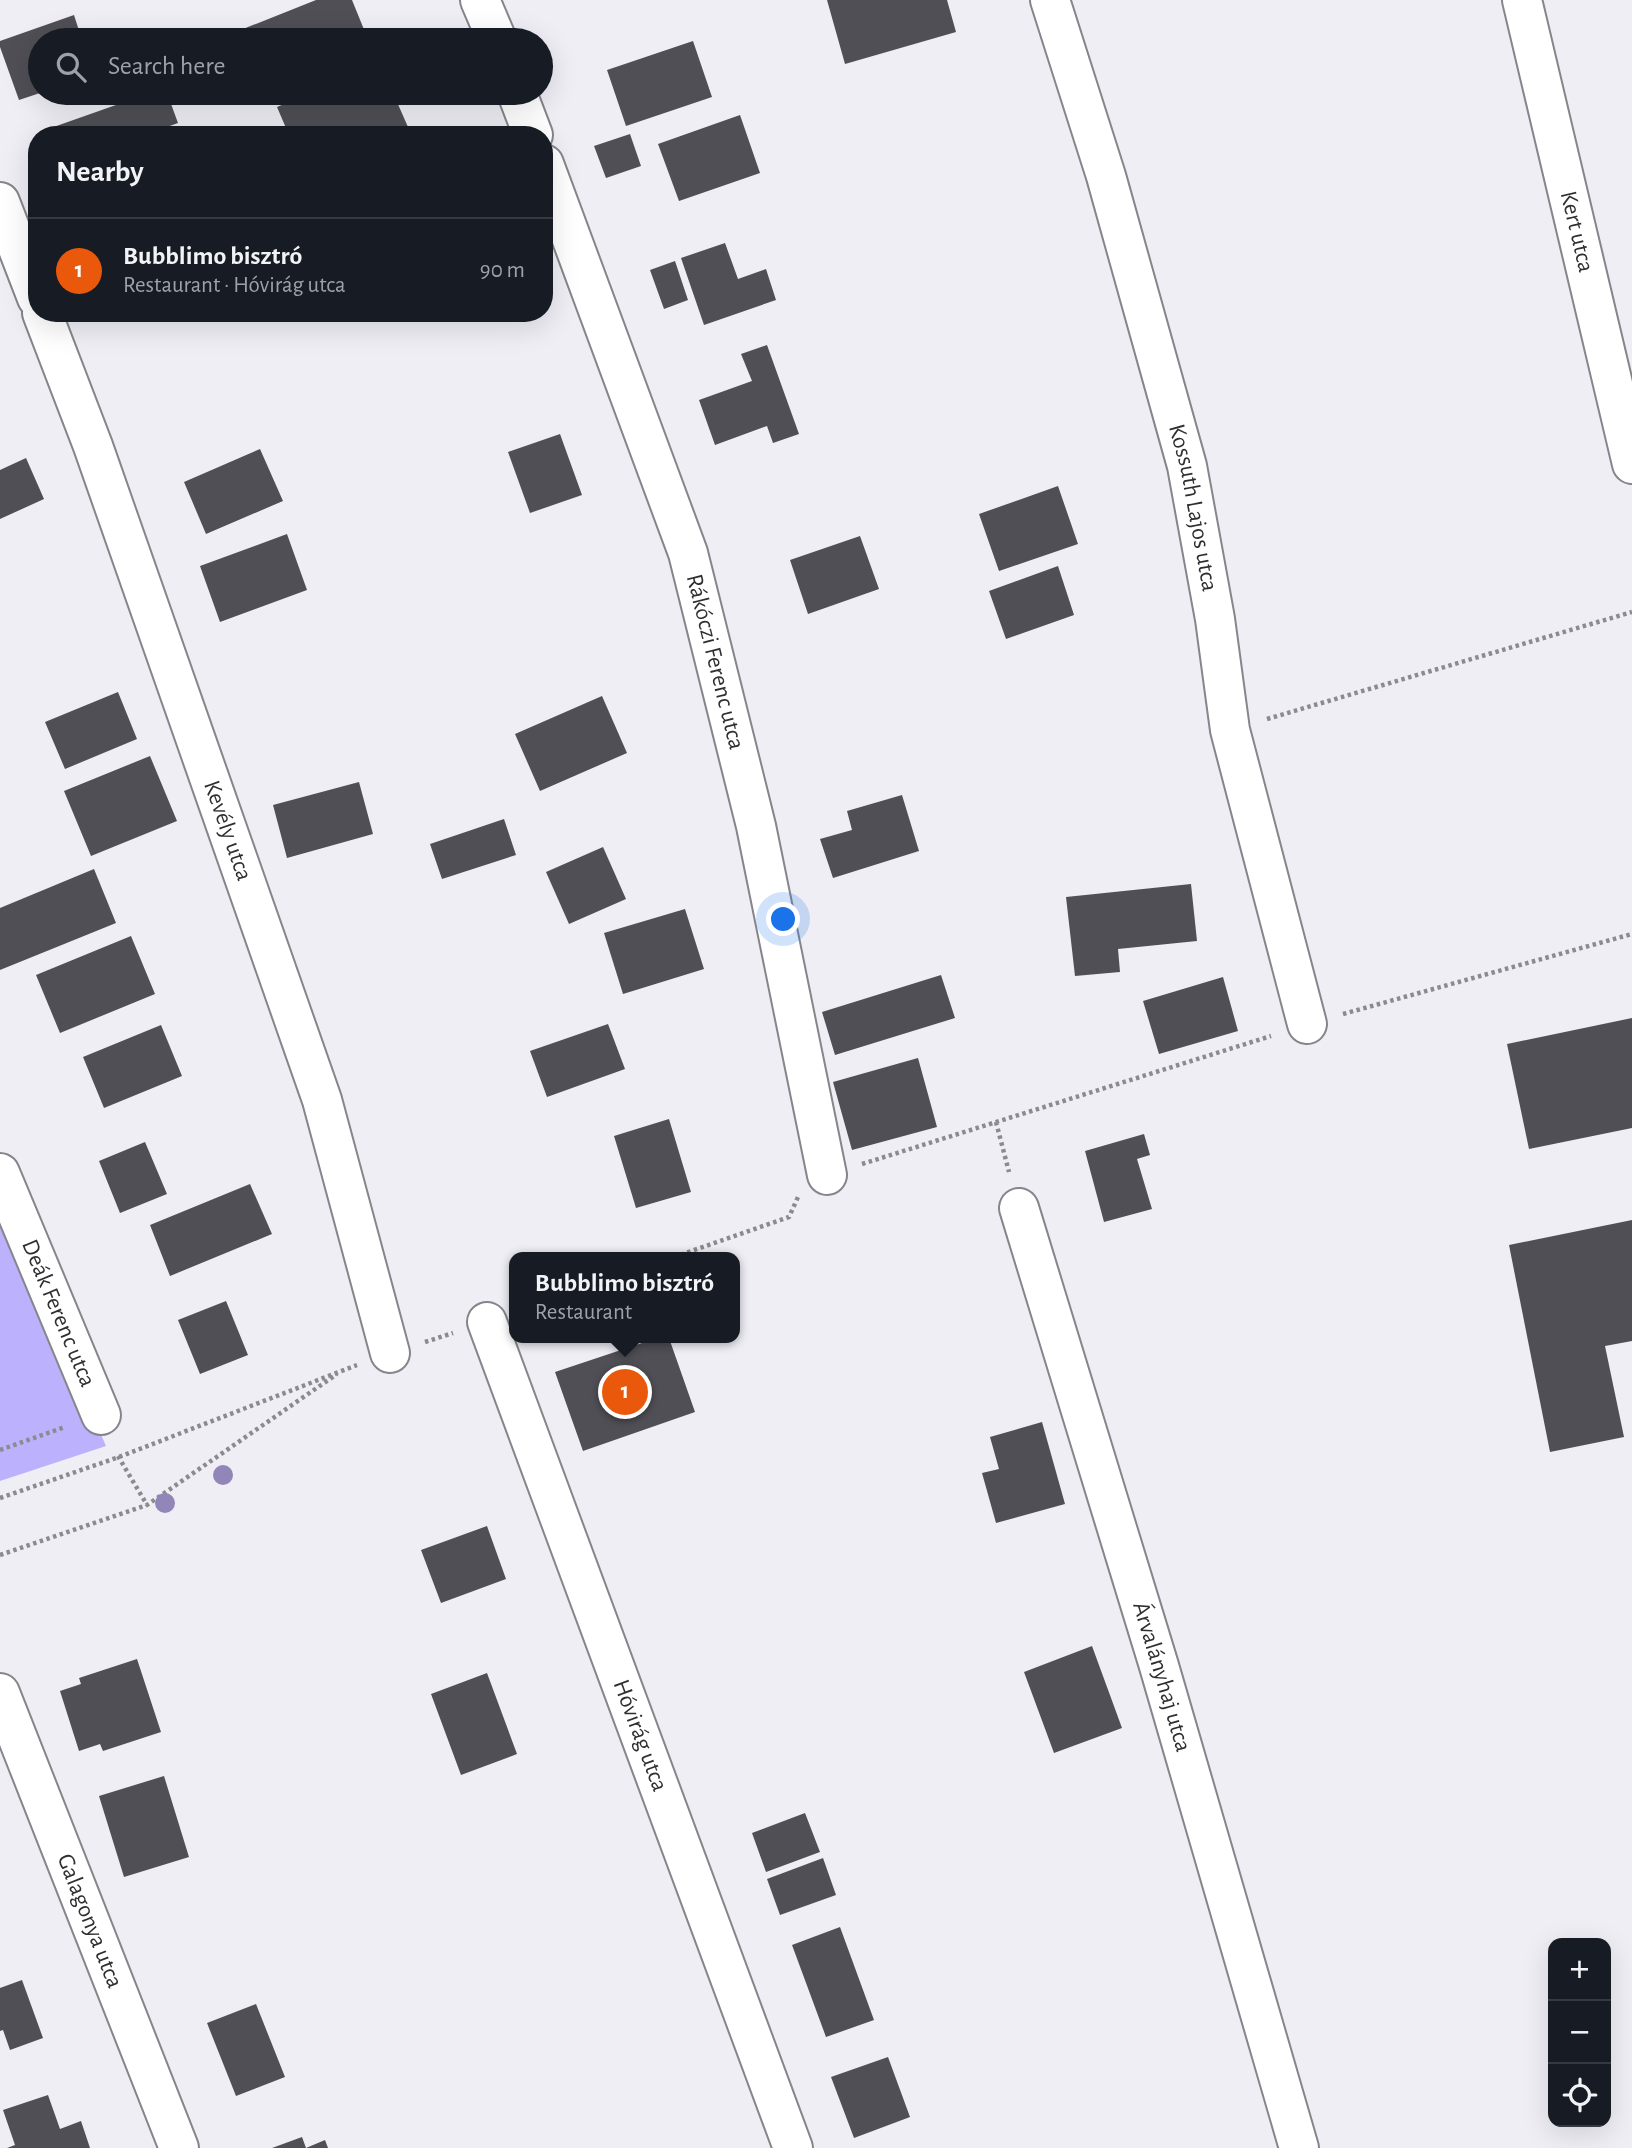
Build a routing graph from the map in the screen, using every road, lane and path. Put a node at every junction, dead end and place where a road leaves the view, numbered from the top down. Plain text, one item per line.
1 (481, 0) edge
2 (1050, 0) edge
3 (1522, 0) edge
4 (492, 28) edge
5 (522, 105) edge
6 (530, 126) edge
7 (553, 188) edge
8 (0, 202) edge
9 (28, 275) edge
10 (46, 322) edge
11 (1632, 464) edge
12 (1632, 612) edge
13 (1230, 730) junction
14 (1632, 934) edge
15 (1307, 1024) junction
16 (996, 1122) junction
17 (0, 1173) edge
18 (827, 1175) junction
19 (1019, 1208) joint
20 (688, 1252) edge
21 (487, 1322) dead end
22 (390, 1353) dead end
23 (101, 1415) joint
24 (0, 1450) edge
25 (118, 1457) junction
26 (0, 1498) edge
27 (147, 1505) junction
28 (0, 1555) edge
29 (0, 1693) edge
30 (179, 2148) edge
31 (793, 2148) edge
32 (1298, 2148) edge

1 - 4 street
2 - 13 street, Kossuth Lajos utca
3 - 11 street, Kert utca
5 - 6 street
7 - 18 street, Rákóczi Ferenc utca
8 - 9 street
10 - 22 street, Kevély utca
12 - 13 path
13 - 15 street, Kossuth Lajos utca
14 - 15 path
15 - 16 path
16 - 18 path
16 - 19 path
17 - 23 street, Deák Ferenc utca
18 - 20 path
19 - 32 street, Árvalányhaj utca
21 - 31 street, Hóvirág utca
23 - 24 path
25 - 26 path
25 - 27 path
25 - 27 path
27 - 28 path
29 - 30 street, Galagonya utca

